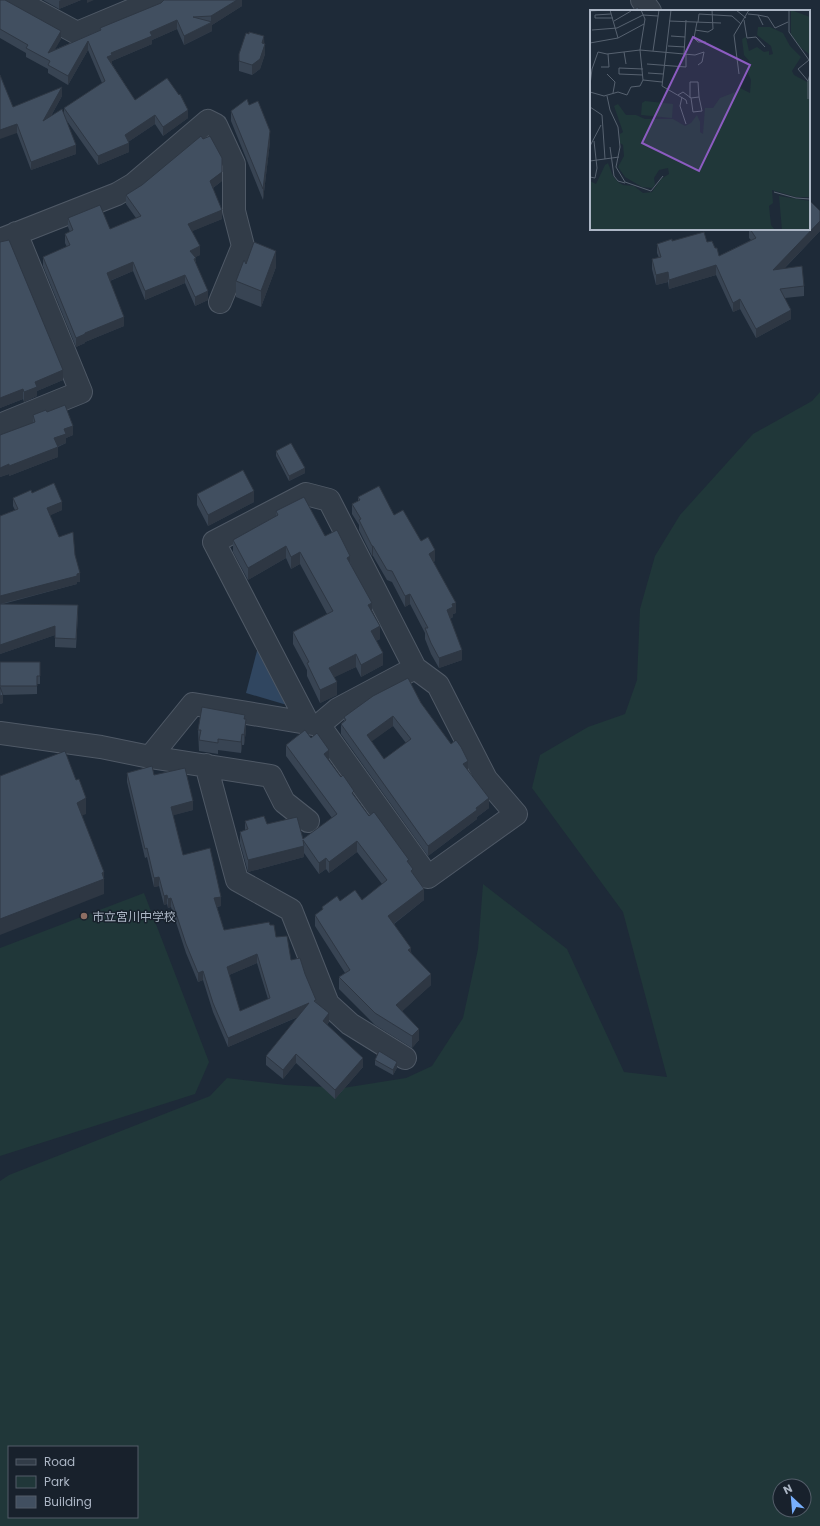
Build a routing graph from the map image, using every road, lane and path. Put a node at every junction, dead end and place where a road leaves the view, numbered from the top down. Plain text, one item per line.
1 (16, 0) edge
2 (642, 0) edge
3 (142, 3) edge
4 (649, 10) edge
5 (8, 236) edge
6 (220, 302) dead end
7 (0, 425) edge
8 (415, 668) junction
9 (314, 724) junction
10 (0, 734) edge
11 (150, 757) junction
12 (206, 765) junction
13 (308, 821) dead end
14 (405, 1058) dead end

1 - 3 street
2 - 4 street
5 - 6 street
5 - 7 street
8 - 9 street
8 - 9 street
8 - 9 street
9 - 11 street
10 - 11 street
11 - 12 street
12 - 13 street
12 - 14 street

